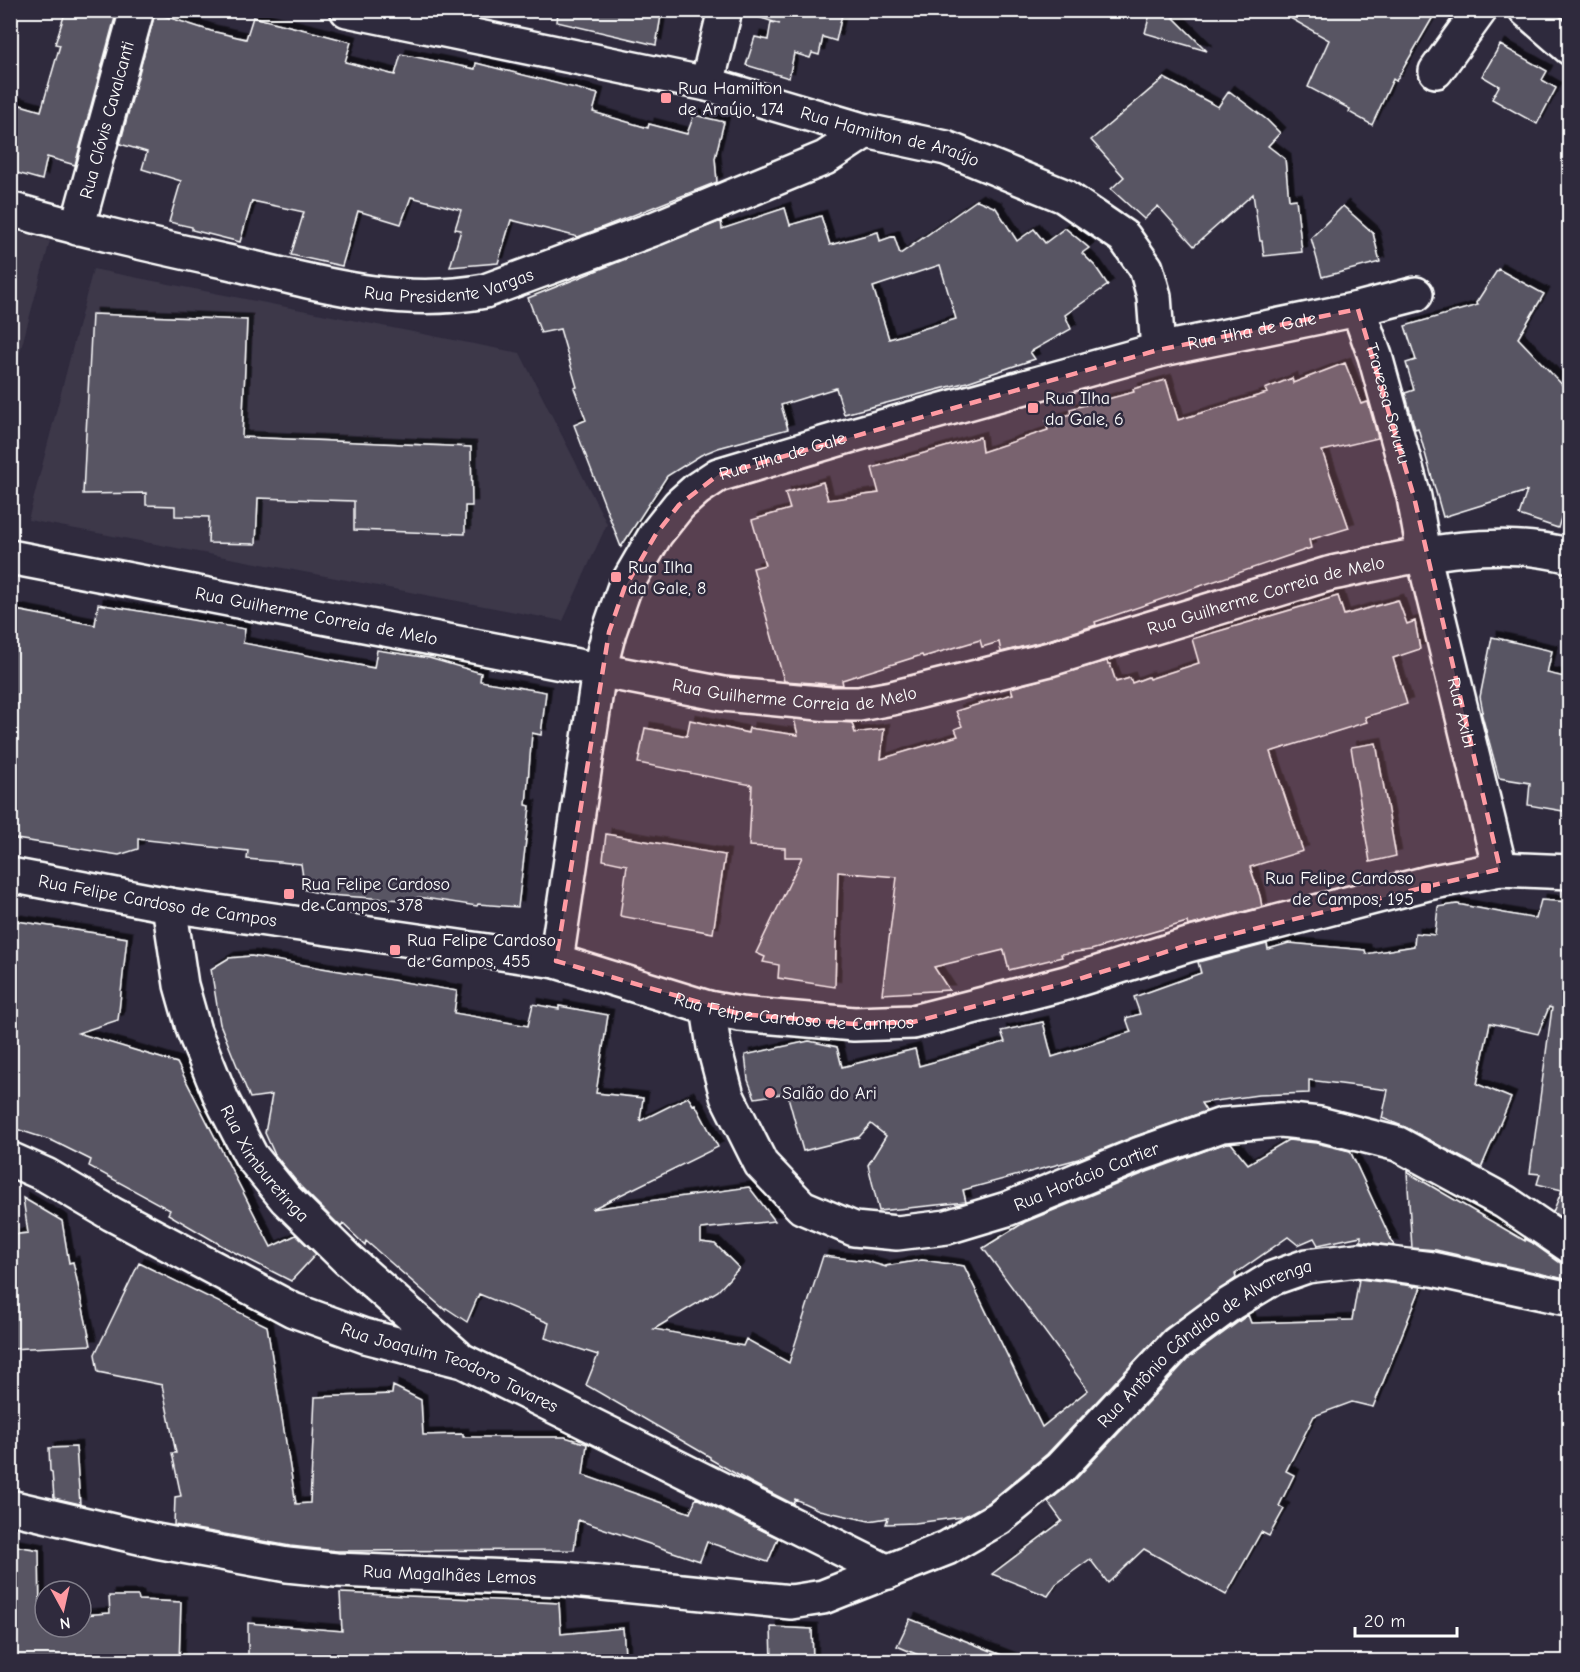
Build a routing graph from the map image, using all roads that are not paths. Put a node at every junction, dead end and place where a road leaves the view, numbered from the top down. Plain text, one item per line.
1 (137, 10) edge
2 (347, 10) edge
3 (725, 10) edge
4 (1480, 10) edge
5 (1526, 10) edge
6 (1569, 48) edge
7 (1436, 72) dead end
8 (707, 84) junction
9 (866, 131) junction
10 (10, 209) edge
11 (77, 228) junction
12 (1416, 294) dead end
13 (1359, 309) junction
14 (1158, 350) junction
15 (10, 556) edge
16 (1425, 556) junction
17 (1569, 556) edge
18 (599, 671) junction
19 (1500, 869) junction
20 (1569, 872) edge
21 (10, 875) edge
22 (170, 905) junction
23 (556, 961) junction
24 (708, 1008) junction
25 (10, 1160) edge
26 (1569, 1246) edge
27 (1569, 1299) edge
28 (463, 1361) junction
29 (10, 1507) edge
30 (888, 1572) junction

1 - 11 street, Rua Clóvis Cavalcanti
2 - 8 street, Rua Hamilton de Araújo
3 - 8 street
4 - 7 street
5 - 6 street
8 - 9 street, Rua Hamilton de Araújo
9 - 11 street, Rua Presidente Vargas
9 - 14 street, Rua Hamilton de Araújo
10 - 11 street, Rua Presidente Vargas
12 - 13 street
13 - 14 street, Rua Ilha de Gale
13 - 16 street, Travessa Savuru
14 - 18 street, Rua Ilha de Gale
15 - 18 street, Rua Guilherme Correia de Melo
16 - 17 street, Rua Guilherme Correia de Melo
16 - 18 street, Rua Guilherme Correia de Melo
16 - 19 street, Rua Axibi
18 - 23 street, Rua Ilha de Gale
19 - 20 street, Rua Felipe Cardoso de Campos
19 - 24 street, Rua Felipe Cardoso de Campos
21 - 22 street, Rua Felipe Cardoso de Campos
22 - 23 street, Rua Felipe Cardoso de Campos
22 - 28 street, Rua Ximburetinga
23 - 24 street, Rua Felipe Cardoso de Campos
24 - 26 street, Rua Horácio Cartier
25 - 28 street, Rua Joaquim Teodoro Tavares
27 - 30 street, Rua Antônio Cândido de Alvarenga
28 - 30 street, Rua Joaquim Teodoro Tavares
29 - 30 street, Rua Magalhães Lemos

